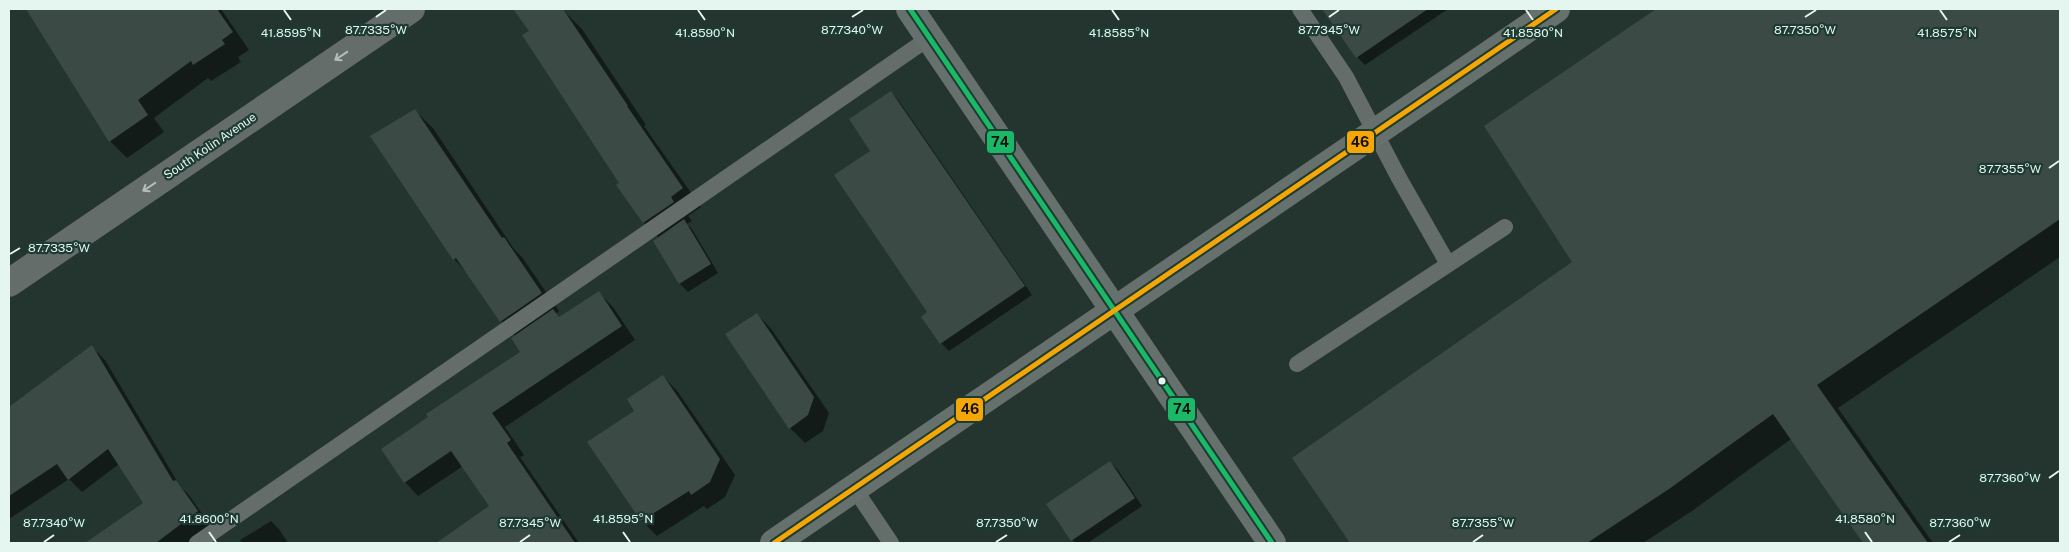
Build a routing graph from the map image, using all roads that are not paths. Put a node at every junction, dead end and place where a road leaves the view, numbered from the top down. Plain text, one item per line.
1 (410, 9) edge
2 (910, 9) edge
3 (1300, 9) edge
4 (1556, 9) edge
5 (929, 38) junction
6 (1375, 133) junction
7 (1505, 227) dead end
8 (1448, 264) junction
9 (9, 284) edge
10 (1114, 311) junction
11 (1297, 364) dead end
12 (854, 488) junction
13 (197, 543) edge
14 (774, 543) edge
15 (891, 543) edge
16 (1272, 543) edge

1 -> 9 street, South Kolin Avenue
2 - 5 street
3 - 6 lane
4 - 6 street
5 - 10 street
5 - 13 lane
6 - 8 lane
6 - 10 street
7 - 8 lane
8 - 11 lane
10 - 12 street
10 - 16 street
12 - 14 street
12 - 15 lane

